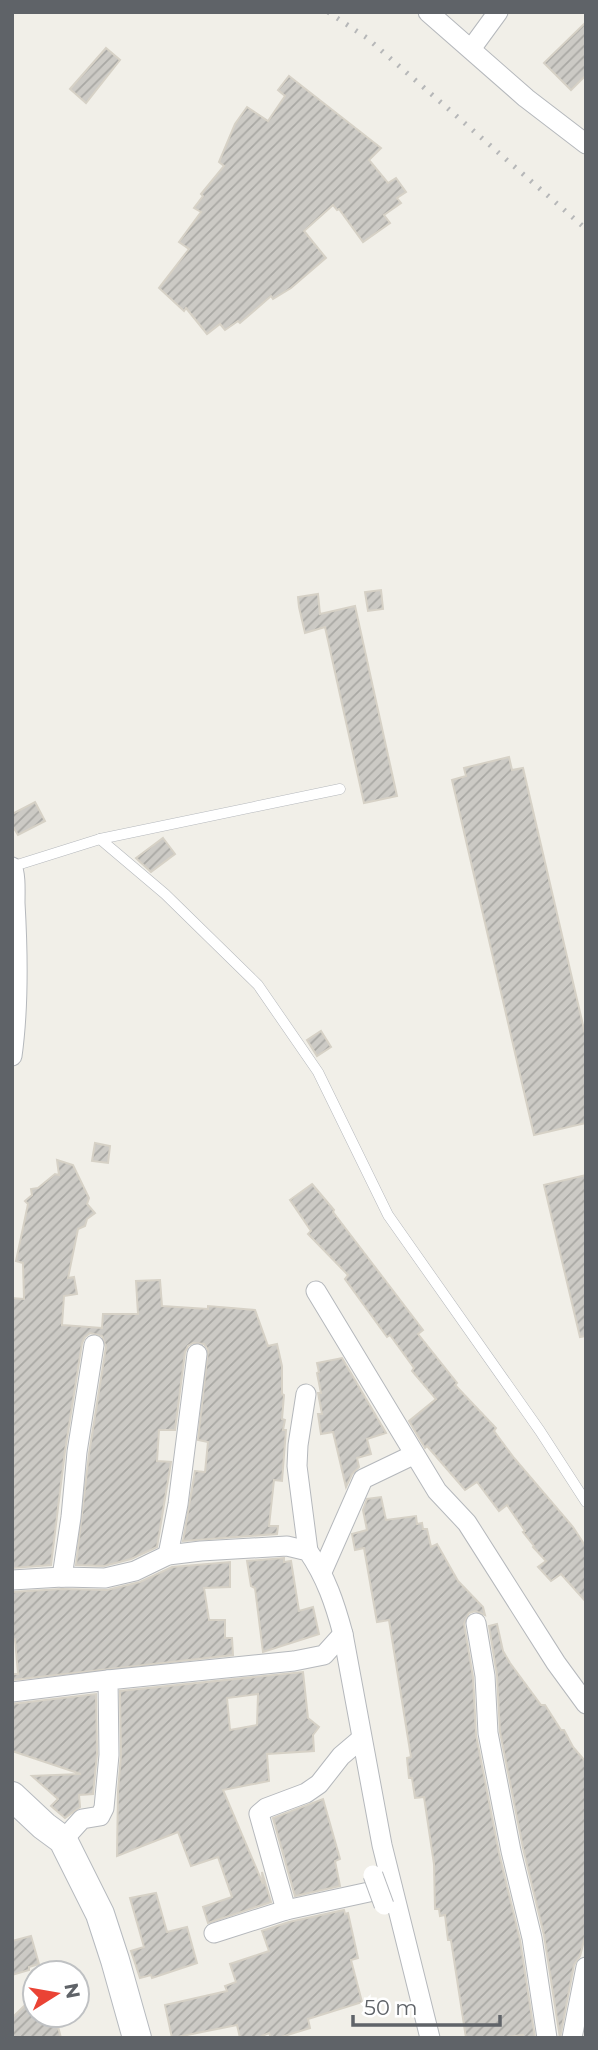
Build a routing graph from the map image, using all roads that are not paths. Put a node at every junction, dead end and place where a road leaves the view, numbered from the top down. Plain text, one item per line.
1 (428, 12) edge
2 (498, 12) edge
3 (471, 49) junction
4 (586, 144) edge
5 (340, 789) dead end
6 (100, 839) junction
7 (13, 867) edge
8 (12, 1056) edge
9 (316, 1291) dead end
10 (94, 1345) dead end
11 (197, 1354) dead end
12 (306, 1394) dead end
13 (413, 1455) junction
14 (586, 1502) edge
15 (308, 1551) junction
16 (168, 1555) junction
17 (323, 1572) junction
18 (62, 1577) junction
19 (12, 1580) edge
20 (477, 1623) dead end
21 (343, 1634) junction
22 (108, 1680) junction
23 (12, 1692) edge
24 (586, 1704) edge
25 (361, 1740) junction
26 (12, 1796) edge
27 (62, 1840) junction
28 (373, 1875) dead end
29 (388, 1896) junction
30 (286, 1910) junction
31 (214, 1933) dead end
32 (586, 1967) edge
33 (137, 2038) edge
34 (430, 2038) edge
35 (547, 2038) edge
36 (572, 2038) edge

1 - 3 street
2 - 3 street
3 - 4 street
5 - 6 lane
6 - 7 lane
6 - 14 lane
7 - 8 street
9 - 13 street
10 - 18 street
11 - 16 street
12 - 15 street
13 - 17 street
13 - 24 street
15 - 16 street
15 - 17 street
16 - 18 street
17 - 21 street
18 - 19 street
20 - 35 street
21 - 22 street
21 - 25 street
22 - 23 street
22 - 27 street
25 - 29 street
25 - 30 street
26 - 27 main road
27 - 33 main road
28 - 29 street, bridge
29 - 30 street
29 - 34 street
30 - 31 street
32 - 36 street

